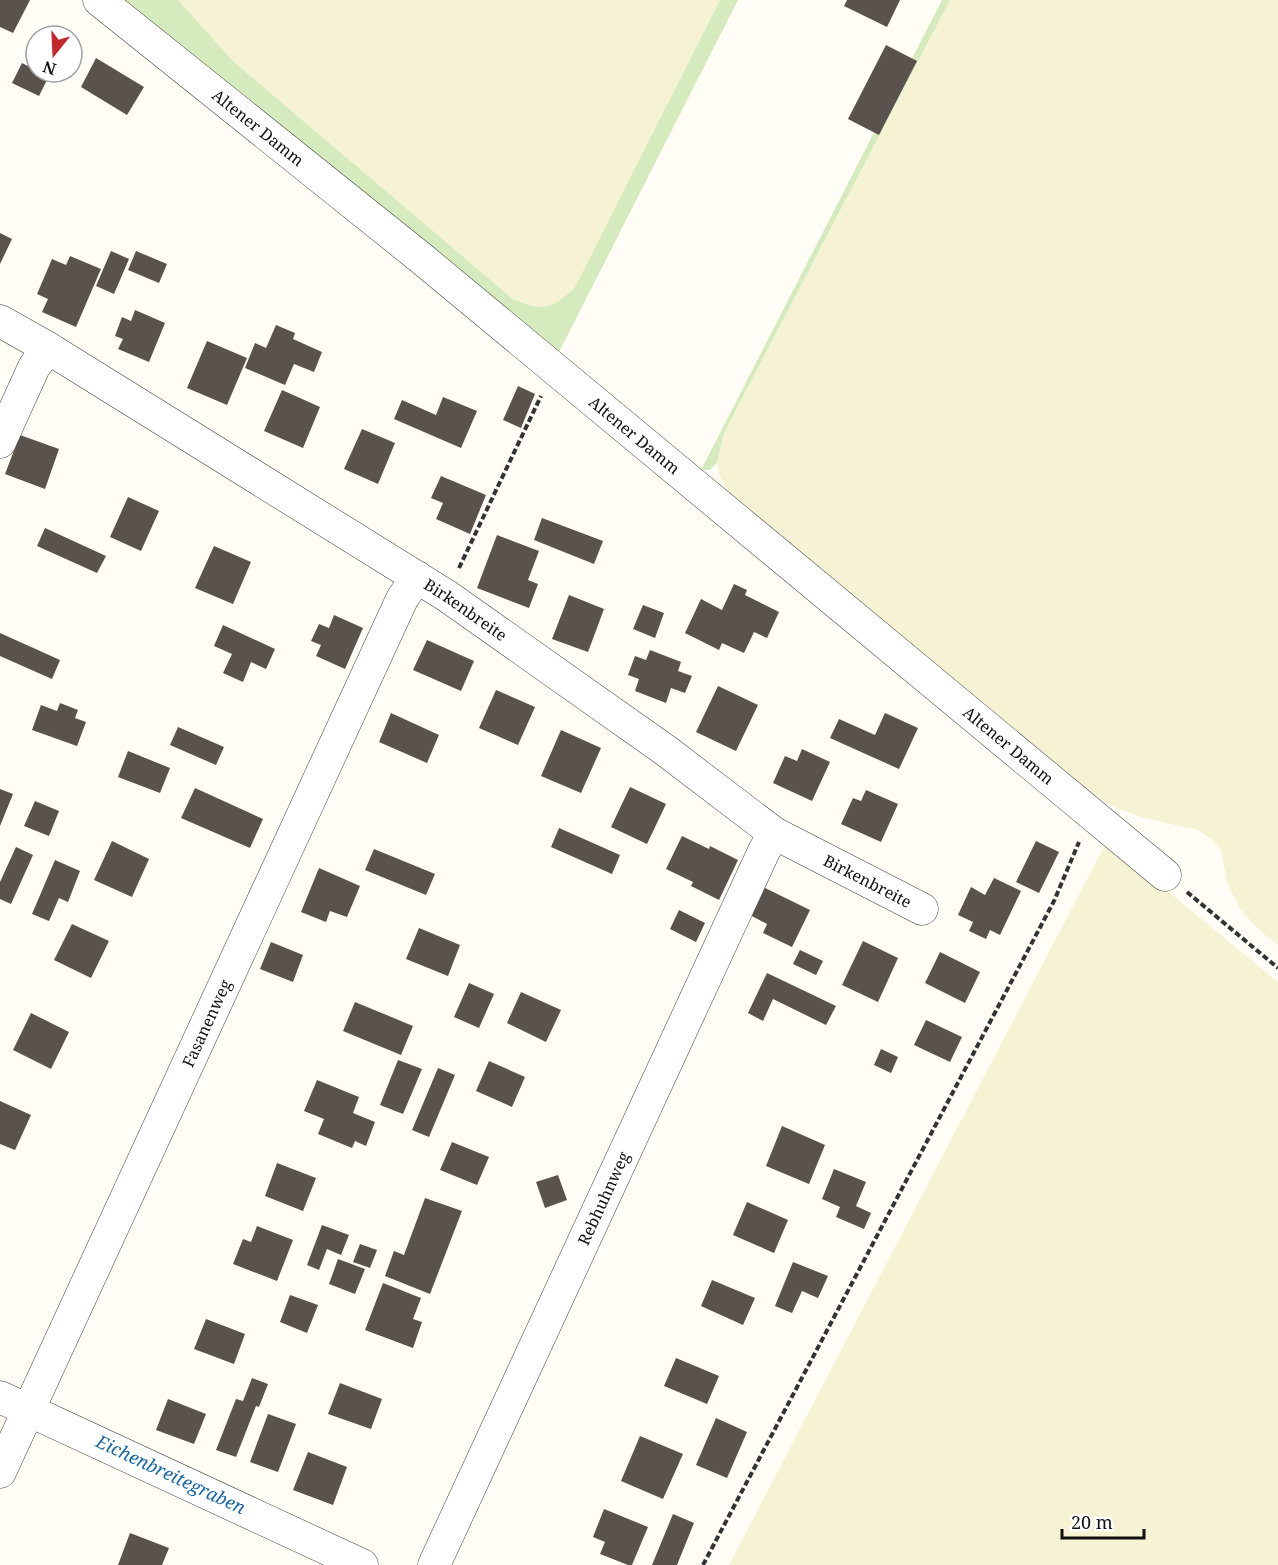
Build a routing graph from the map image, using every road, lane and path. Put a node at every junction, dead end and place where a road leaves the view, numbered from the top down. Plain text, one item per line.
1 (99, 0) edge
2 (0, 321) edge
3 (48, 348) junction
4 (558, 371) junction
5 (0, 442) edge
6 (417, 577) junction
7 (447, 596) junction
8 (1098, 817) junction
9 (774, 833) junction
10 (1165, 875) joint
11 (922, 909) dead end
12 (1278, 968) edge
13 (0, 1397) edge
14 (25, 1420) junction
15 (0, 1472) edge
16 (362, 1565) edge
17 (434, 1565) edge
18 (703, 1565) edge

1 - 4 street, Altener Damm
2 - 3 street, Birkenbreite
3 - 5 street
3 - 6 street, Birkenbreite
4 - 7 path
4 - 8 street, Altener Damm
6 - 7 street, Birkenbreite
6 - 14 street, Fasanenweg
7 - 9 street, Birkenbreite
8 - 10 street, Altener Damm
8 - 18 path
9 - 11 street, Birkenbreite
9 - 17 street, Rebhuhnweg
10 - 12 path
13 - 14 street
14 - 15 street, Fasanenweg
14 - 16 street

